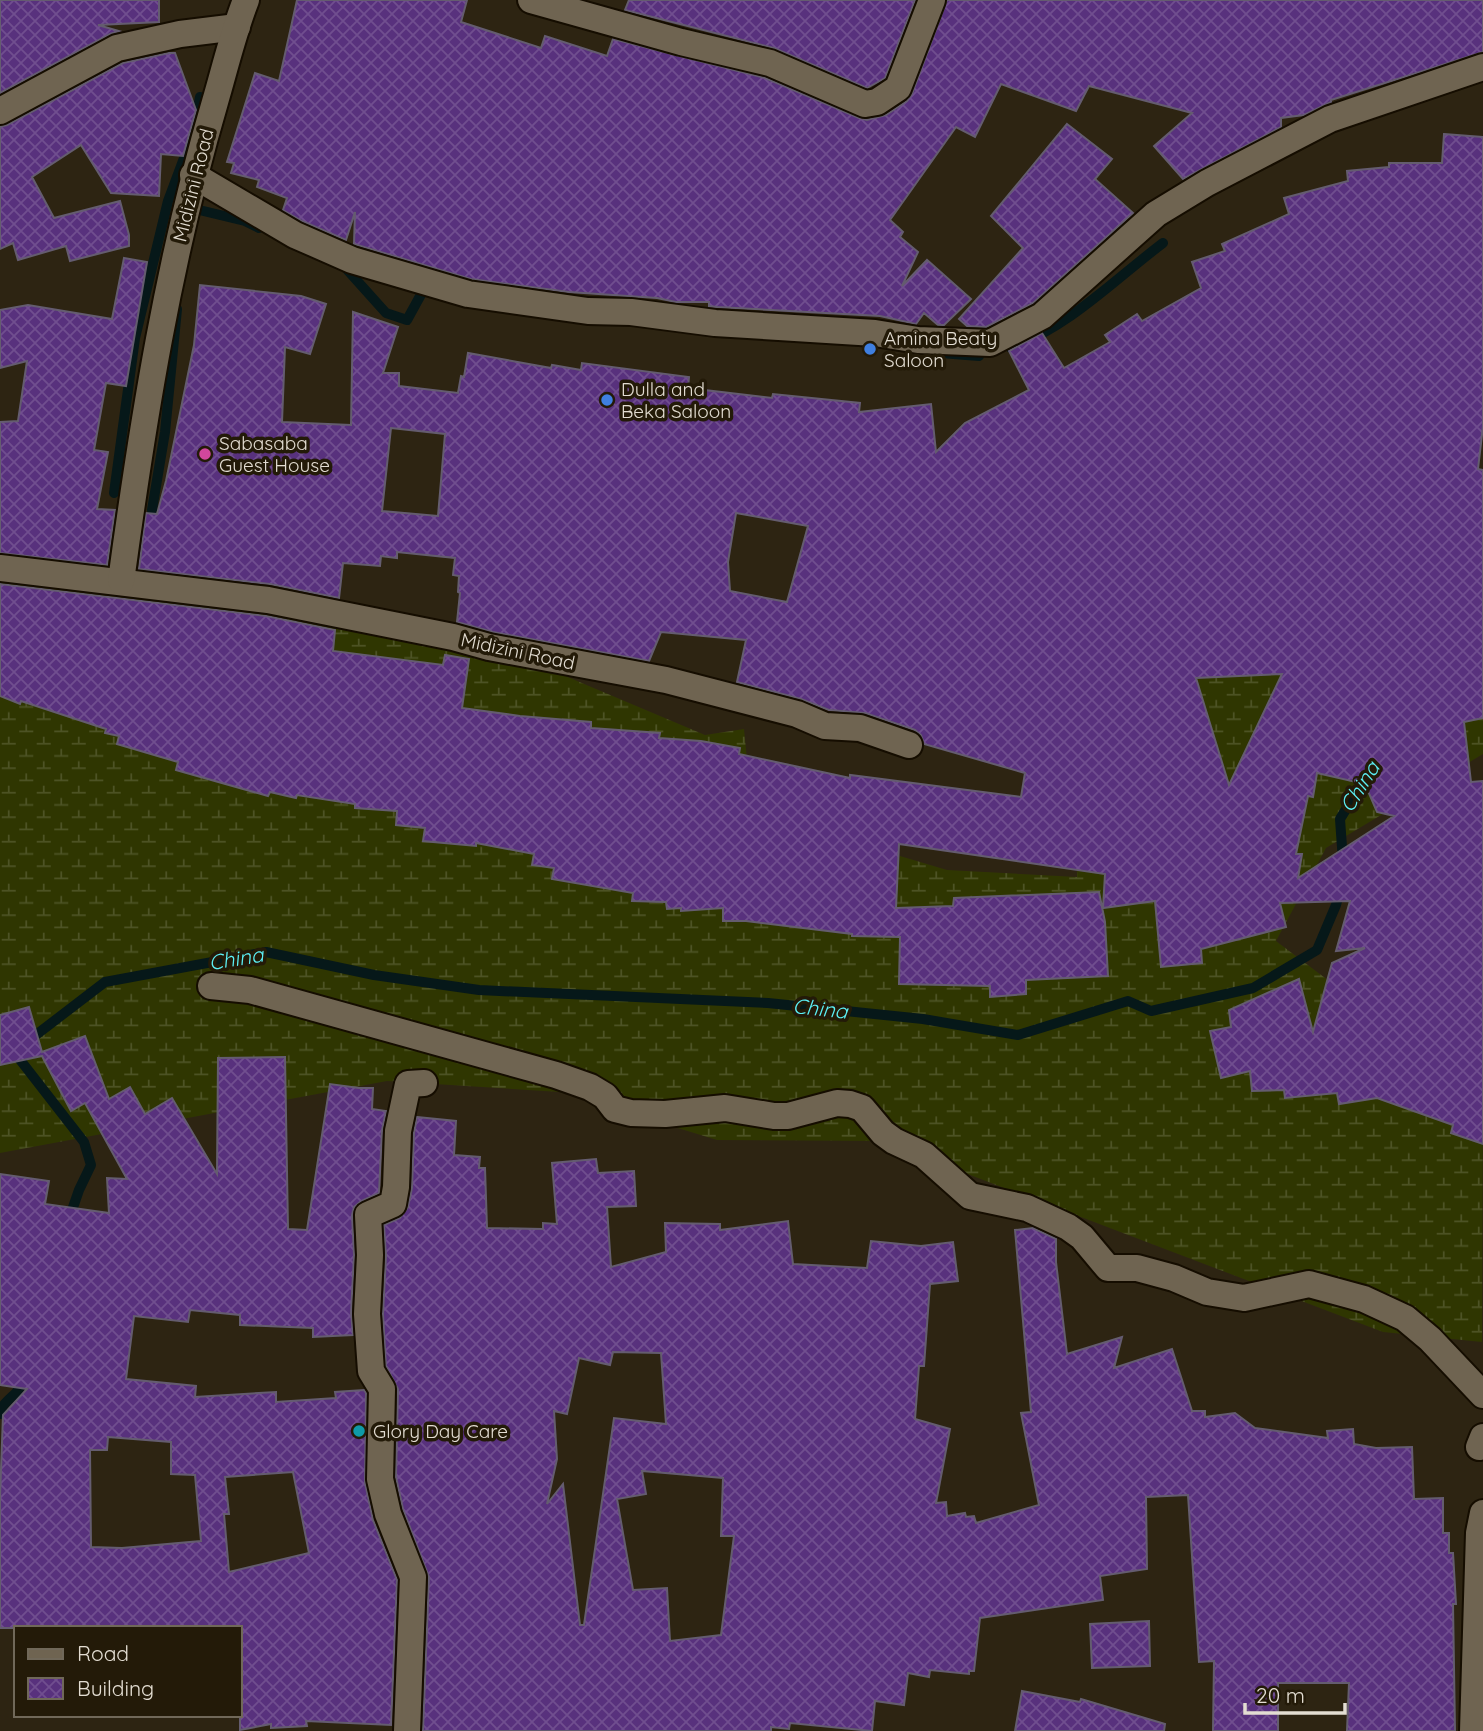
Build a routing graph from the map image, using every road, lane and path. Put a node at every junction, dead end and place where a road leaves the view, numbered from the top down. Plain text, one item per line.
1 (246, 0) edge
2 (535, 0) edge
3 (932, 0) edge
4 (237, 27) junction
5 (1483, 67) edge
6 (0, 111) edge
7 (193, 174) junction
8 (0, 568) edge
9 (121, 580) junction
10 (909, 745) dead end
11 (212, 986) dead end
12 (424, 1083) dead end
13 (1483, 1395) edge
14 (1483, 1437) edge
15 (1483, 1444) edge
16 (1483, 1513) edge
17 (407, 1731) edge
18 (1473, 1731) edge

1 - 4 street, Midizini Road
2 - 3 street
4 - 6 street
4 - 7 street, Midizini Road
5 - 7 street
7 - 9 street, Midizini Road
8 - 9 street, Midizini Road
9 - 10 street, Midizini Road
11 - 13 street
12 - 17 street
14 - 15 street
16 - 18 street

